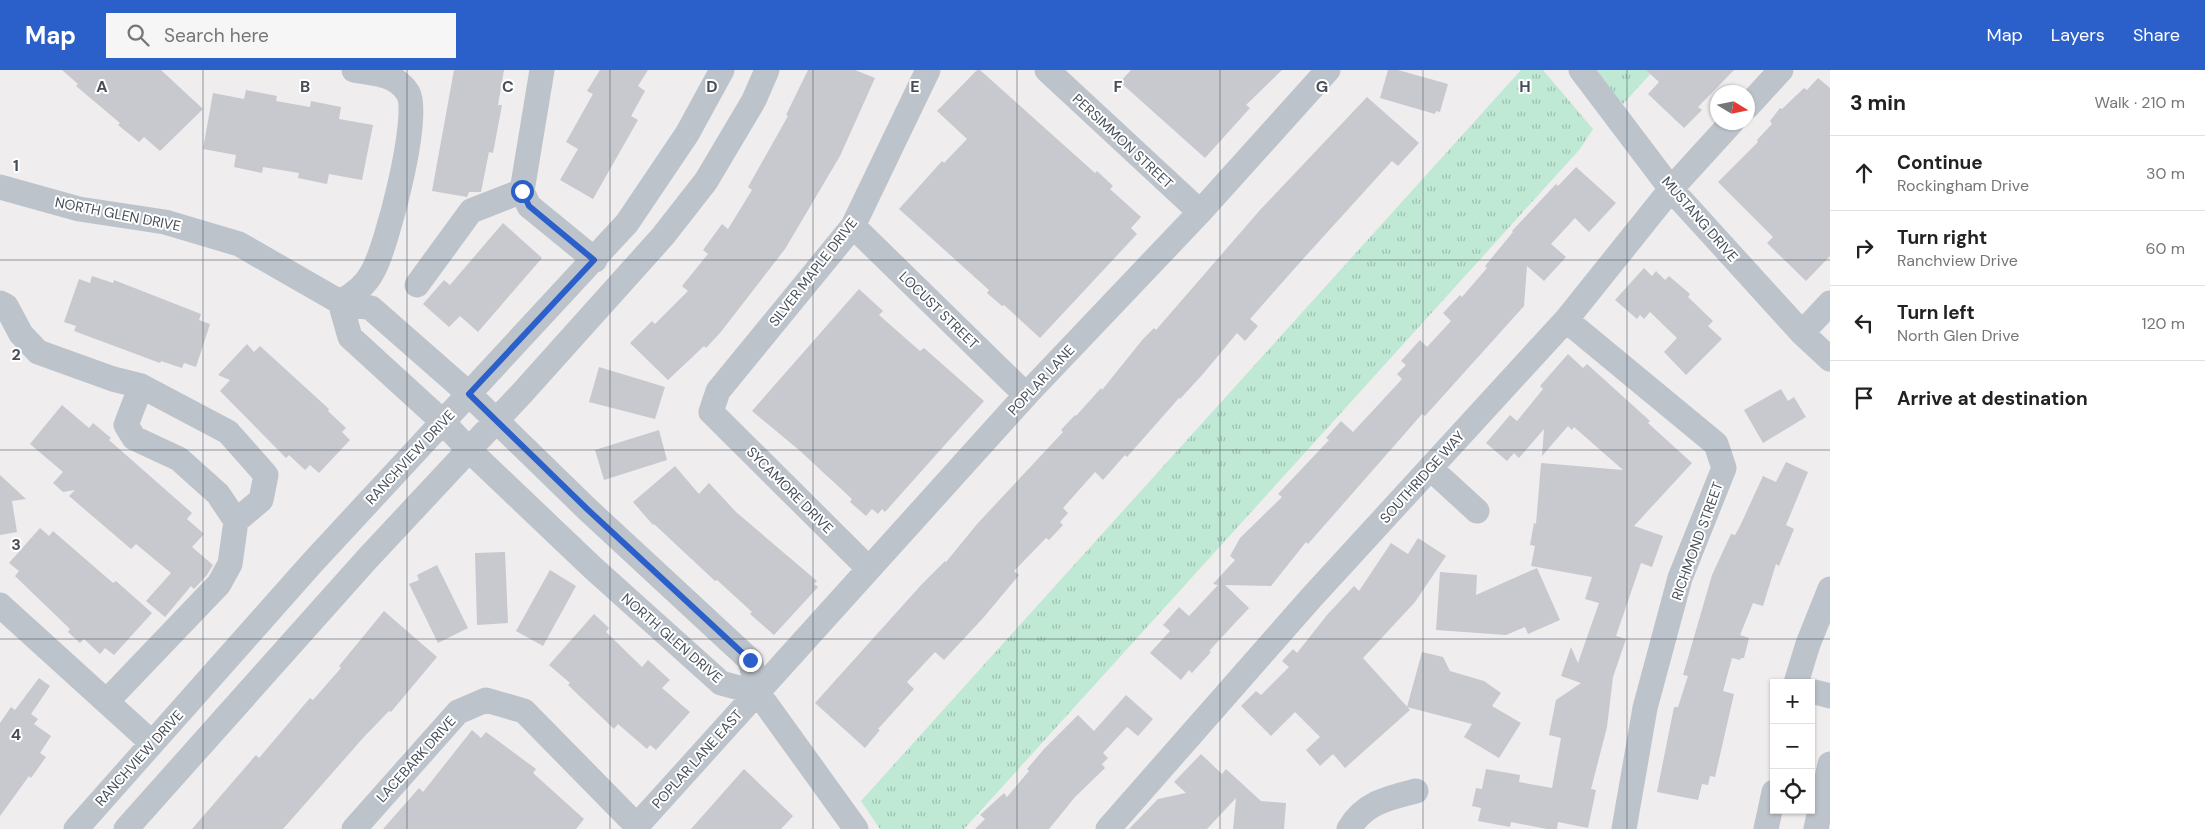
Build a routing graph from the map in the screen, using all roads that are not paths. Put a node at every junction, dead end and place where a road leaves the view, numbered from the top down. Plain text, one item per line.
1 (354, 70) edge
2 (542, 70) edge
3 (722, 70) edge
4 (766, 70) edge
5 (928, 70) edge
6 (1047, 70) edge
7 (1328, 70) edge
8 (1581, 70) edge
9 (1781, 70) edge
10 (1755, 98) edge
11 (1725, 130) edge
12 (0, 187) edge
13 (1671, 189) junction
14 (522, 191) junction
15 (1200, 212) junction
16 (853, 226) junction
17 (594, 260) junction
18 (417, 284) dead end
19 (340, 302) junction
20 (0, 303) edge
21 (1830, 303) edge
22 (1566, 320) junction
23 (1802, 334) junction
24 (1830, 359) edge
25 (141, 386) junction
26 (469, 394) junction
27 (1026, 395) junction
28 (712, 412) joint
29 (496, 420) junction
30 (443, 422) junction
31 (469, 450) junction
32 (1430, 468) junction
33 (1477, 511) dead end
34 (236, 521) junction
35 (868, 568) junction
36 (1830, 589) edge
37 (0, 605) edge
38 (1797, 679) edge
39 (1815, 692) edge
40 (758, 693) junction
41 (1830, 696) edge
42 (107, 701) junction
43 (152, 743) junction
44 (1830, 764) edge
45 (1416, 791) dead end
46 (1770, 810) edge
47 (635, 827) edge
48 (76, 829) edge
49 (126, 829) edge
50 (354, 829) edge
51 (856, 829) edge
52 (1108, 829) edge
53 (1349, 829) edge
54 (1624, 829) edge
55 (1766, 829) edge
56 (1816, 829) edge

1 - 19 street
2 - 14 street
3 - 17 street, RANCHVIEW DRIVE
4 - 29 street
5 - 16 street, SILVER MAPLE DRIVE
6 - 15 street, PERSIMMON STREET
7 - 15 street, POPLAR LANE
8 - 13 street, MUSTANG DRIVE
9 - 10 street
11 - 13 street, SOUTHRIDGE WAY
12 - 19 street, NORTH GLEN DRIVE
13 - 22 street, SOUTHRIDGE WAY
13 - 23 street, MUSTANG DRIVE
14 - 17 street
14 - 18 street
15 - 27 street, POPLAR LANE
16 - 27 street, LOCUST STREET
16 - 28 street, SILVER MAPLE DRIVE
17 - 26 street, RANCHVIEW DRIVE
19 - 26 street, NORTH GLEN DRIVE
19 - 30 street, NORTH GLEN DRIVE
20 - 25 street
21 - 23 street
22 - 32 street, SOUTHRIDGE WAY
22 - 54 street, RICHMOND STREET
23 - 24 street, MUSTANG DRIVE
25 - 34 street
25 - 34 street
26 - 29 street, NORTH GLEN DRIVE
26 - 30 street, RANCHVIEW DRIVE
27 - 35 street, POPLAR LANE
28 - 35 street, SYCAMORE DRIVE
29 - 31 street
29 - 40 street, NORTH GLEN DRIVE
30 - 31 street, NORTH GLEN DRIVE
30 - 43 street, RANCHVIEW DRIVE
31 - 40 street, NORTH GLEN DRIVE
31 - 49 street
32 - 33 street
32 - 52 street, SOUTHRIDGE WAY
34 - 42 street
35 - 40 street, POPLAR LANE
36 - 38 street
37 - 42 street
39 - 41 street
40 - 47 street, POPLAR LANE EAST
40 - 51 street
42 - 43 street
43 - 48 street, RANCHVIEW DRIVE
44 - 56 street
45 - 53 street
46 - 55 street
47 - 50 street, LACEBARK DRIVE

